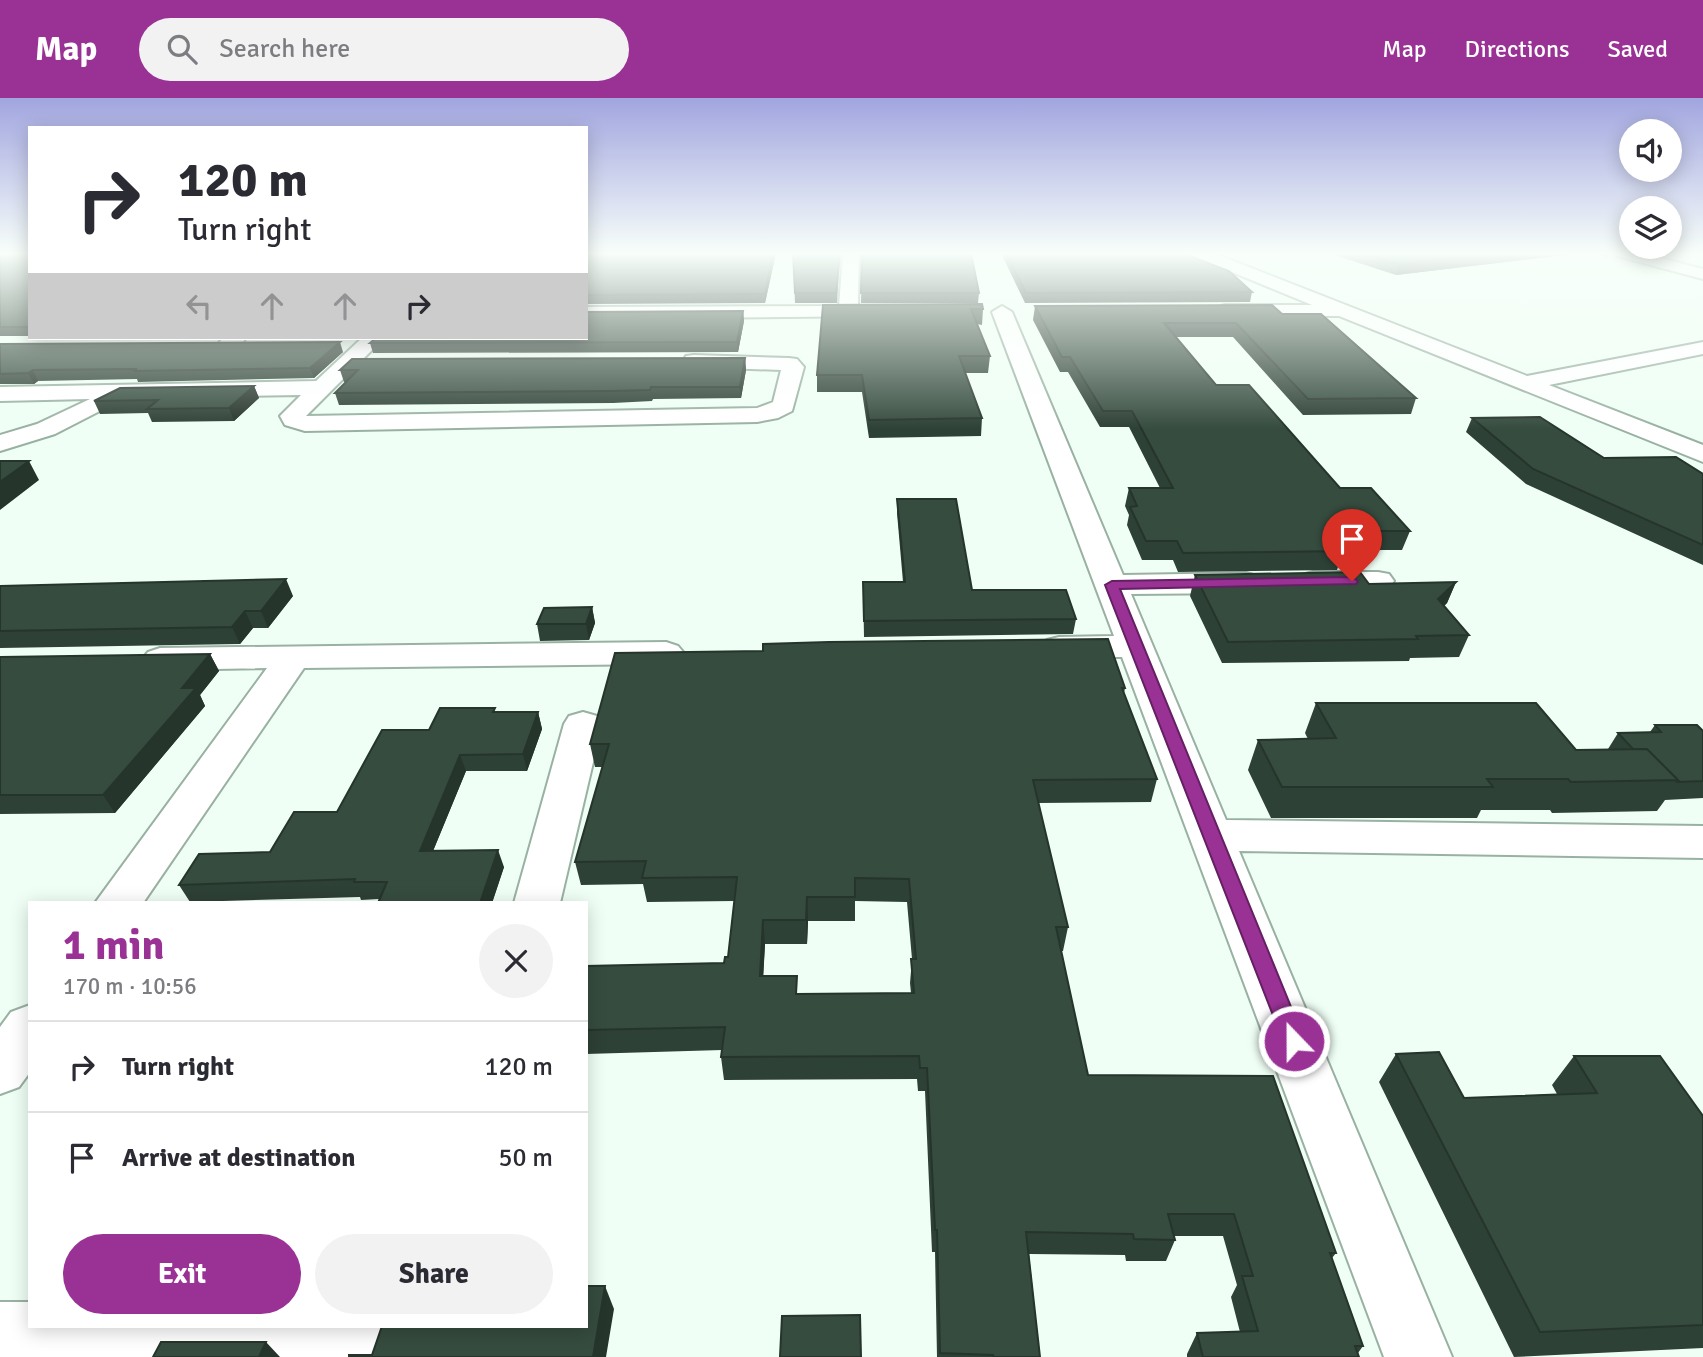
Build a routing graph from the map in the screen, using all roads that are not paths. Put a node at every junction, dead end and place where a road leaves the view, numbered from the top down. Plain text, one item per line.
1 (848, 312) joint
2 (890, 312) edge
3 (1006, 312) dead end
4 (1345, 312) edge
5 (588, 313) edge
6 (373, 347) edge
7 (1703, 348) edge
8 (674, 361) edge
9 (165, 368) edge
10 (1524, 383) junction
11 (320, 388) junction
12 (122, 391) junction
13 (0, 394) edge
14 (0, 443) edge
15 (1703, 454) edge
16 (1378, 581) edge
17 (1112, 585) junction
18 (1136, 646) junction
19 (1025, 648) edge
20 (694, 652) edge
21 (293, 658) junction
22 (126, 660) edge
23 (583, 724) dead end
24 (1212, 835) junction
25 (1703, 842) edge
26 (119, 901) edge
27 (538, 901) edge
28 (28, 1031) edge
29 (0, 1070) edge
30 (352, 1328) edge
31 (0, 1335) edge
32 (1418, 1357) edge

1 - 2 street
1 - 5 street
3 - 17 street
4 - 10 street
6 - 11 street
7 - 10 street
8 - 11 street
9 - 12 street
10 - 15 street
11 - 12 street
12 - 13 street
12 - 14 street
16 - 17 street
17 - 18 street
18 - 19 street
18 - 24 street
20 - 21 street
21 - 22 street
21 - 26 street
23 - 27 street
24 - 25 street
24 - 32 street
28 - 29 street
30 - 31 street

